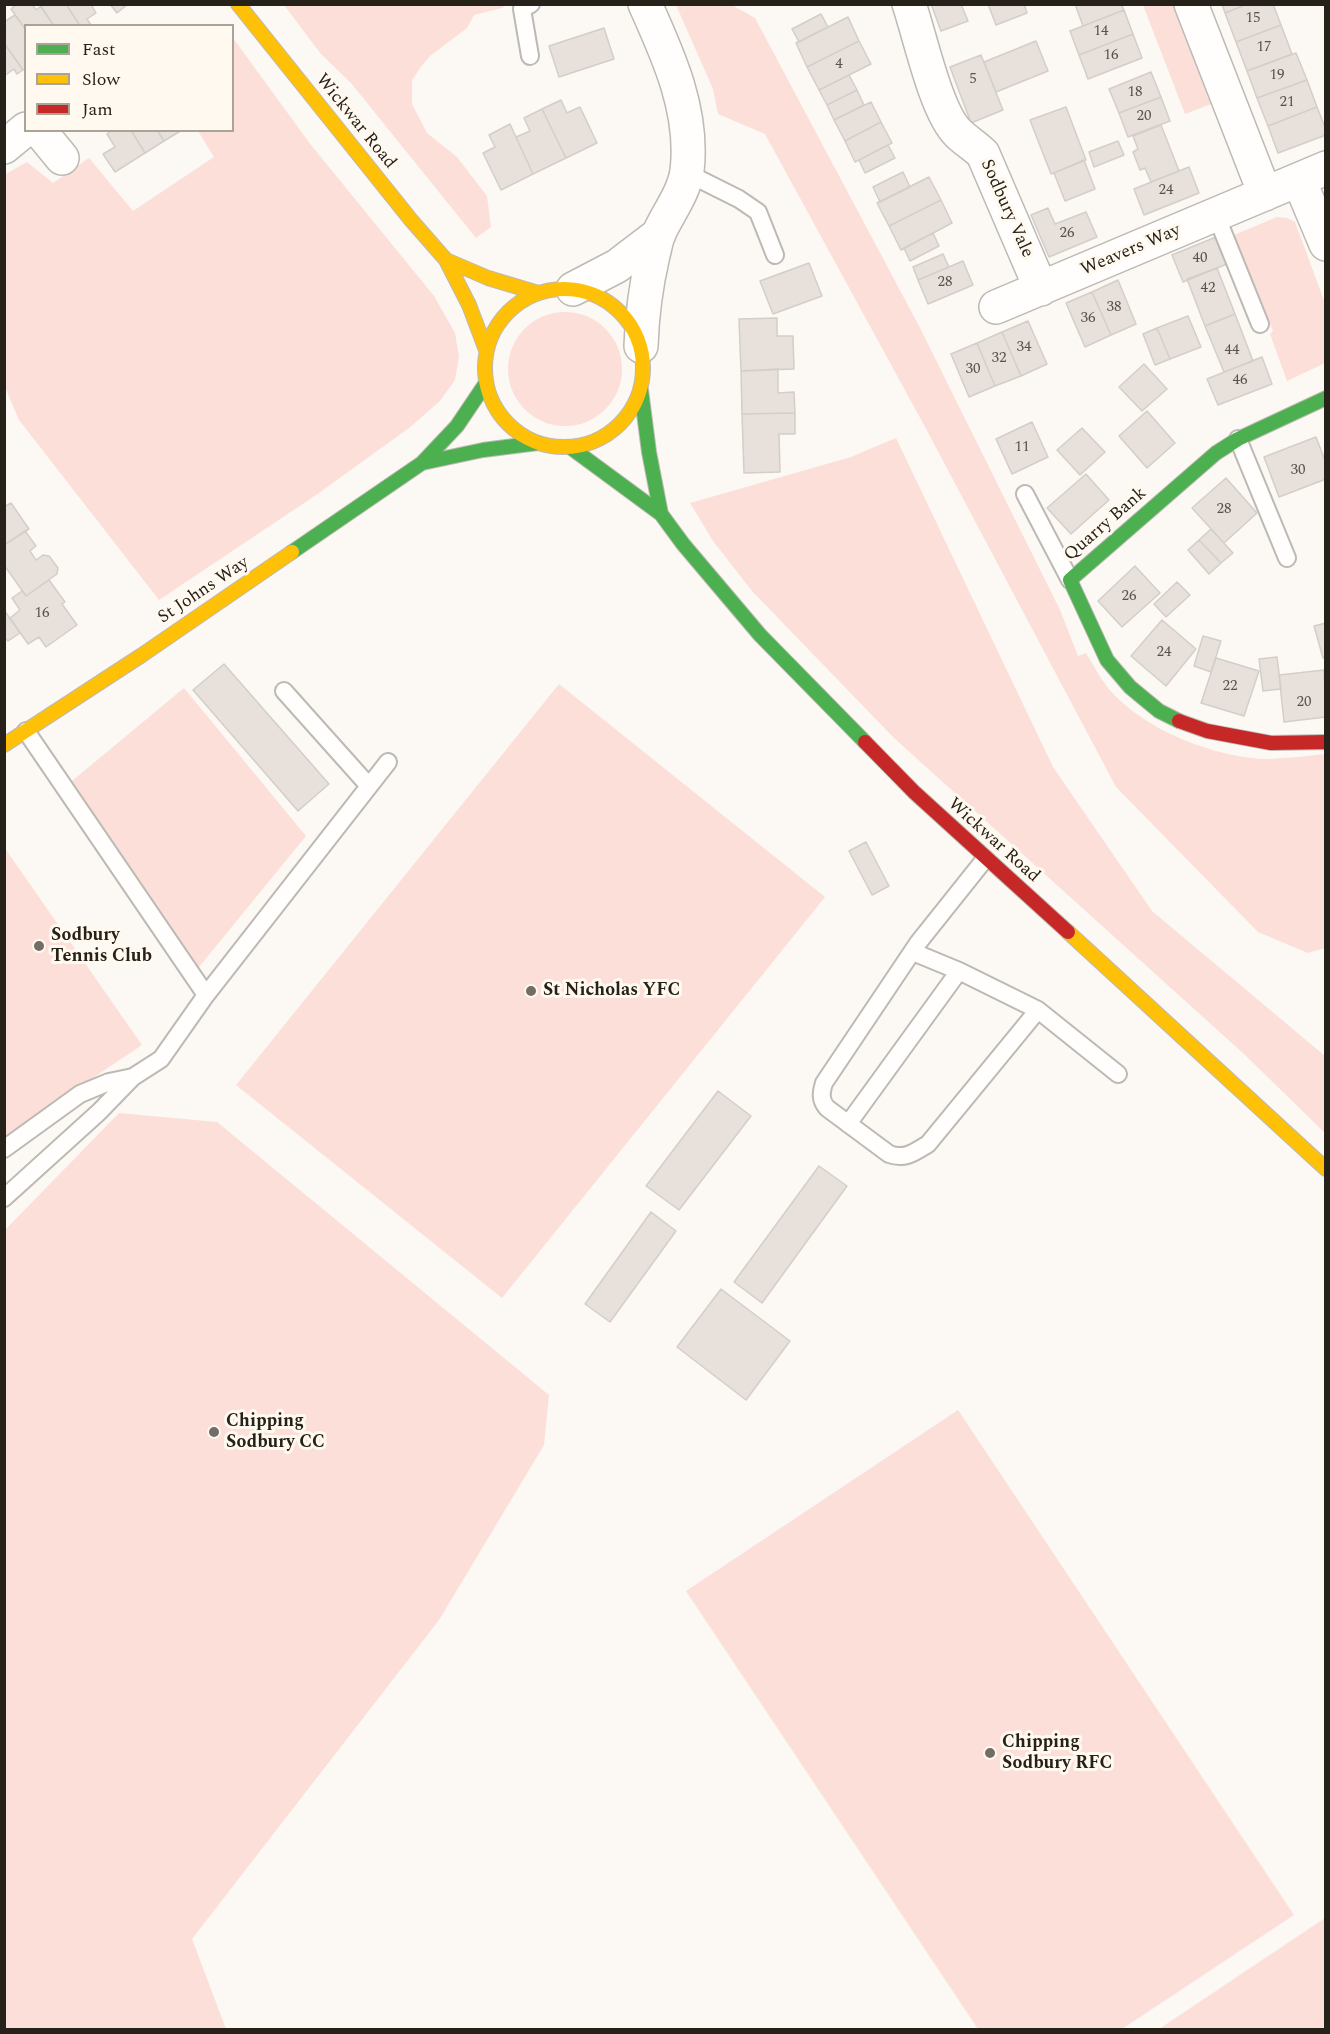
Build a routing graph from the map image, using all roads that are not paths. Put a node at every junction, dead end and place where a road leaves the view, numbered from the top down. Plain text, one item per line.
1 (238, 4) edge
2 (531, 4) edge
3 (645, 4) edge
4 (909, 4) edge
5 (1191, 4) edge
6 (530, 56) dead end
7 (24, 131) edge
8 (41, 132) edge
9 (4, 147) edge
10 (62, 158) dead end
11 (687, 173) junction
12 (1312, 174) edge
13 (1265, 194) junction
14 (1216, 214) junction
15 (659, 234) junction
16 (1326, 244) edge
17 (775, 255) dead end
18 (446, 260) junction
19 (1041, 288) junction
20 (573, 289) junction
21 (538, 293) junction
22 (996, 307) dead end
23 (1260, 324) dead end
24 (641, 346) junction
25 (486, 350) junction
26 (486, 383) junction
27 (641, 390) junction
28 (1326, 398) edge
29 (1238, 438) junction
30 (538, 443) junction
31 (570, 447) junction
32 (422, 463) junction
33 (1025, 494) dead end
34 (661, 514) junction
35 (1287, 558) dead end
36 (1070, 580) junction
37 (284, 691) dead end
38 (26, 731) junction
39 (1326, 742) edge
40 (4, 745) edge
41 (388, 762) dead end
42 (369, 785) junction
43 (985, 859) junction
44 (913, 951) junction
45 (959, 971) junction
46 (206, 995) junction
47 (1038, 1010) junction
48 (1118, 1074) dead end
49 (133, 1077) junction
50 (848, 1124) junction
51 (4, 1149) edge
52 (1326, 1169) edge
53 (4, 1198) edge

1 - 18 main road, Wickwar Road
2 - 6 lane
3 - 11 street
4 - 19 street, Sodbury Vale
5 - 13 street
7 - 9 street
8 - 10 street
11 - 15 street
11 - 17 lane
12 - 13 street, Weavers Way
12 - 16 street, Weavers Way
13 - 14 street, Weavers Way
14 - 19 street, Weavers Way
14 - 23 lane
15 - 20 street
15 - 24 street
18 - 21 main road, Wickwar Road
18 - 25 main road, Wickwar Road
19 - 22 street, Weavers Way
20 - 21 main road, Wickwar Road
20 - 24 main road, Wickwar Road
21 - 25 main road, Wickwar Road
24 - 27 main road, Wickwar Road
25 - 26 main road, Wickwar Road
26 - 30 main road, Wickwar Road
26 - 32 main road, St Johns Way
27 - 31 main road, Wickwar Road
27 - 34 main road, Wickwar Road
28 - 29 main road, Quarry Bank
29 - 35 lane
29 - 36 main road, Quarry Bank
30 - 31 main road, Wickwar Road
30 - 32 main road, St Johns Way
31 - 34 main road, Wickwar Road
32 - 38 main road, St Johns Way
33 - 36 lane
34 - 43 main road, Wickwar Road
36 - 39 main road, Quarry Bank
37 - 42 lane
38 - 40 main road, St Johns Way
38 - 46 lane
41 - 42 lane
42 - 46 lane
43 - 44 lane
43 - 52 main road, Wickwar Road
44 - 45 lane
44 - 50 lane
45 - 47 lane
45 - 50 lane
46 - 49 lane
47 - 48 lane
47 - 50 lane
49 - 51 lane
49 - 53 lane

